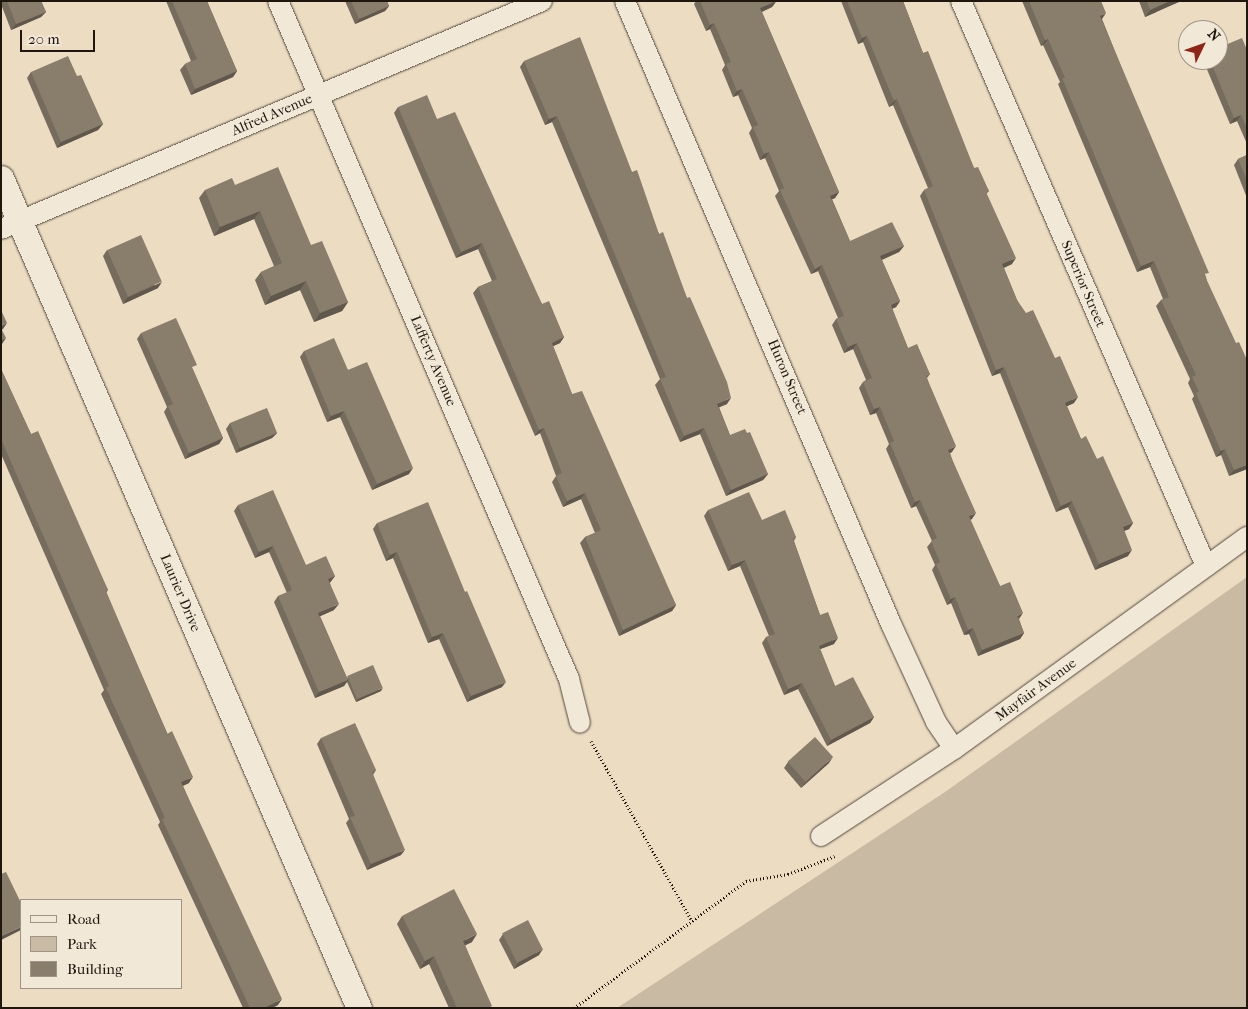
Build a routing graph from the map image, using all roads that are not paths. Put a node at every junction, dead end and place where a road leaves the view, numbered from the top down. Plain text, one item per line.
1 (278, 1) edge
2 (542, 1) edge
3 (626, 1) edge
4 (961, 1) edge
5 (319, 95) junction
6 (1, 178) edge
7 (11, 226) edge
8 (1247, 537) edge
9 (1206, 566) junction
10 (580, 723) road end
11 (954, 749) junction
12 (821, 836) dead end
13 (359, 1008) edge

1 - 5 street, Lafferty Avenue
2 - 5 street, Alfred Avenue
3 - 11 street, Huron Street
4 - 9 street, Superior Street
5 - 7 street, Alfred Avenue
5 - 10 street, Lafferty Avenue
6 - 7 street, Laurier Drive
7 - 13 street, Laurier Drive
8 - 9 street, Mayfair Avenue
9 - 11 street, Mayfair Avenue
11 - 12 street, Mayfair Avenue

